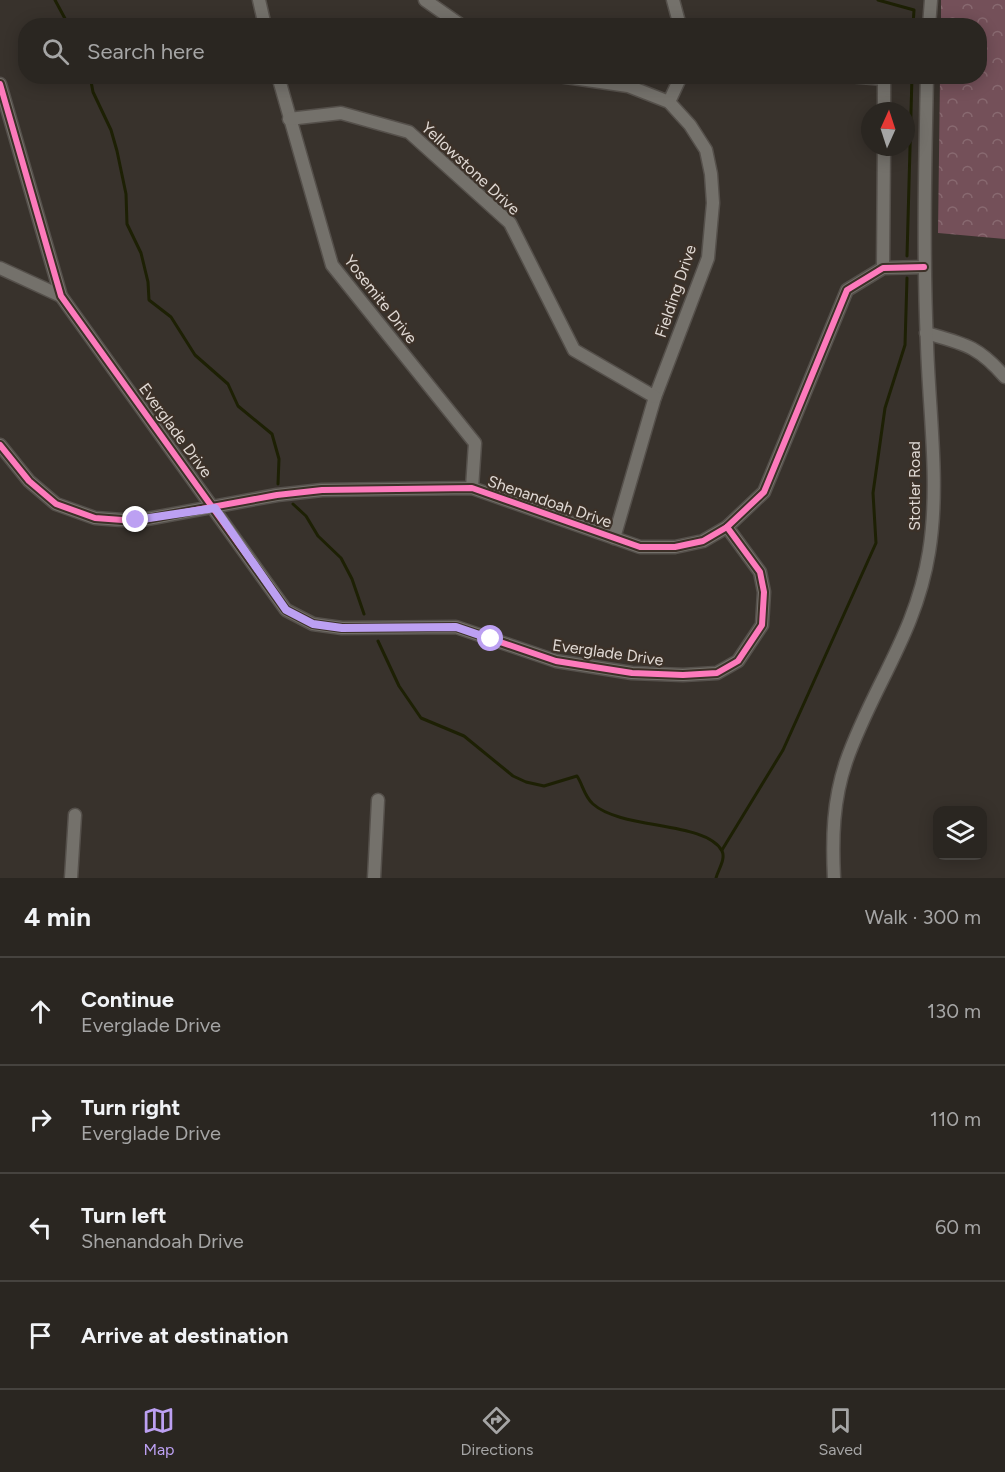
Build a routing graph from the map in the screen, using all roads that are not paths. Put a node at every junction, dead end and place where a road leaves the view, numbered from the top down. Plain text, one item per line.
1 (259, 0) edge
2 (425, 0) edge
3 (673, 0) edge
4 (931, 0) edge
5 (264, 18) edge
6 (451, 18) edge
7 (678, 18) edge
8 (930, 18) edge
9 (0, 84) edge
10 (280, 84) edge
11 (614, 84) edge
12 (677, 84) edge
13 (884, 84) edge
14 (927, 84) edge
15 (669, 102) junction
16 (884, 102) edge
17 (289, 119) junction
18 (884, 156) edge
19 (924, 267) junction
20 (0, 268) edge
21 (883, 268) junction
22 (60, 296) junction
23 (926, 333) junction
24 (1005, 377) edge
25 (655, 397) junction
26 (0, 445) edge
27 (472, 488) junction
28 (215, 508) junction
29 (727, 527) junction
30 (614, 538) junction
31 (378, 800) dead end
32 (75, 815) dead end
33 (71, 878) edge
34 (374, 878) edge
35 (834, 878) edge

1 - 5 street
2 - 6 street
3 - 7 street
4 - 8 street
9 - 22 street, Everglade Drive
10 - 17 street, Yosemite Drive
11 - 15 street, Fielding Drive
12 - 15 street
13 - 16 street
14 - 19 street, Stotler Road
15 - 25 street, Fielding Drive
17 - 25 street, Yellowstone Drive
17 - 27 street, Yosemite Drive
18 - 21 street
19 - 21 street
19 - 23 street, Stotler Road
20 - 22 street
21 - 29 street, Shenandoah Drive
22 - 28 street, Everglade Drive
23 - 24 street
23 - 35 street, Stotler Road
25 - 30 street, Fielding Drive
26 - 28 street, Shenandoah Drive
27 - 28 street, Shenandoah Drive
27 - 30 street, Shenandoah Drive
28 - 29 street, Everglade Drive
29 - 30 street, Shenandoah Drive
31 - 34 street
32 - 33 street

